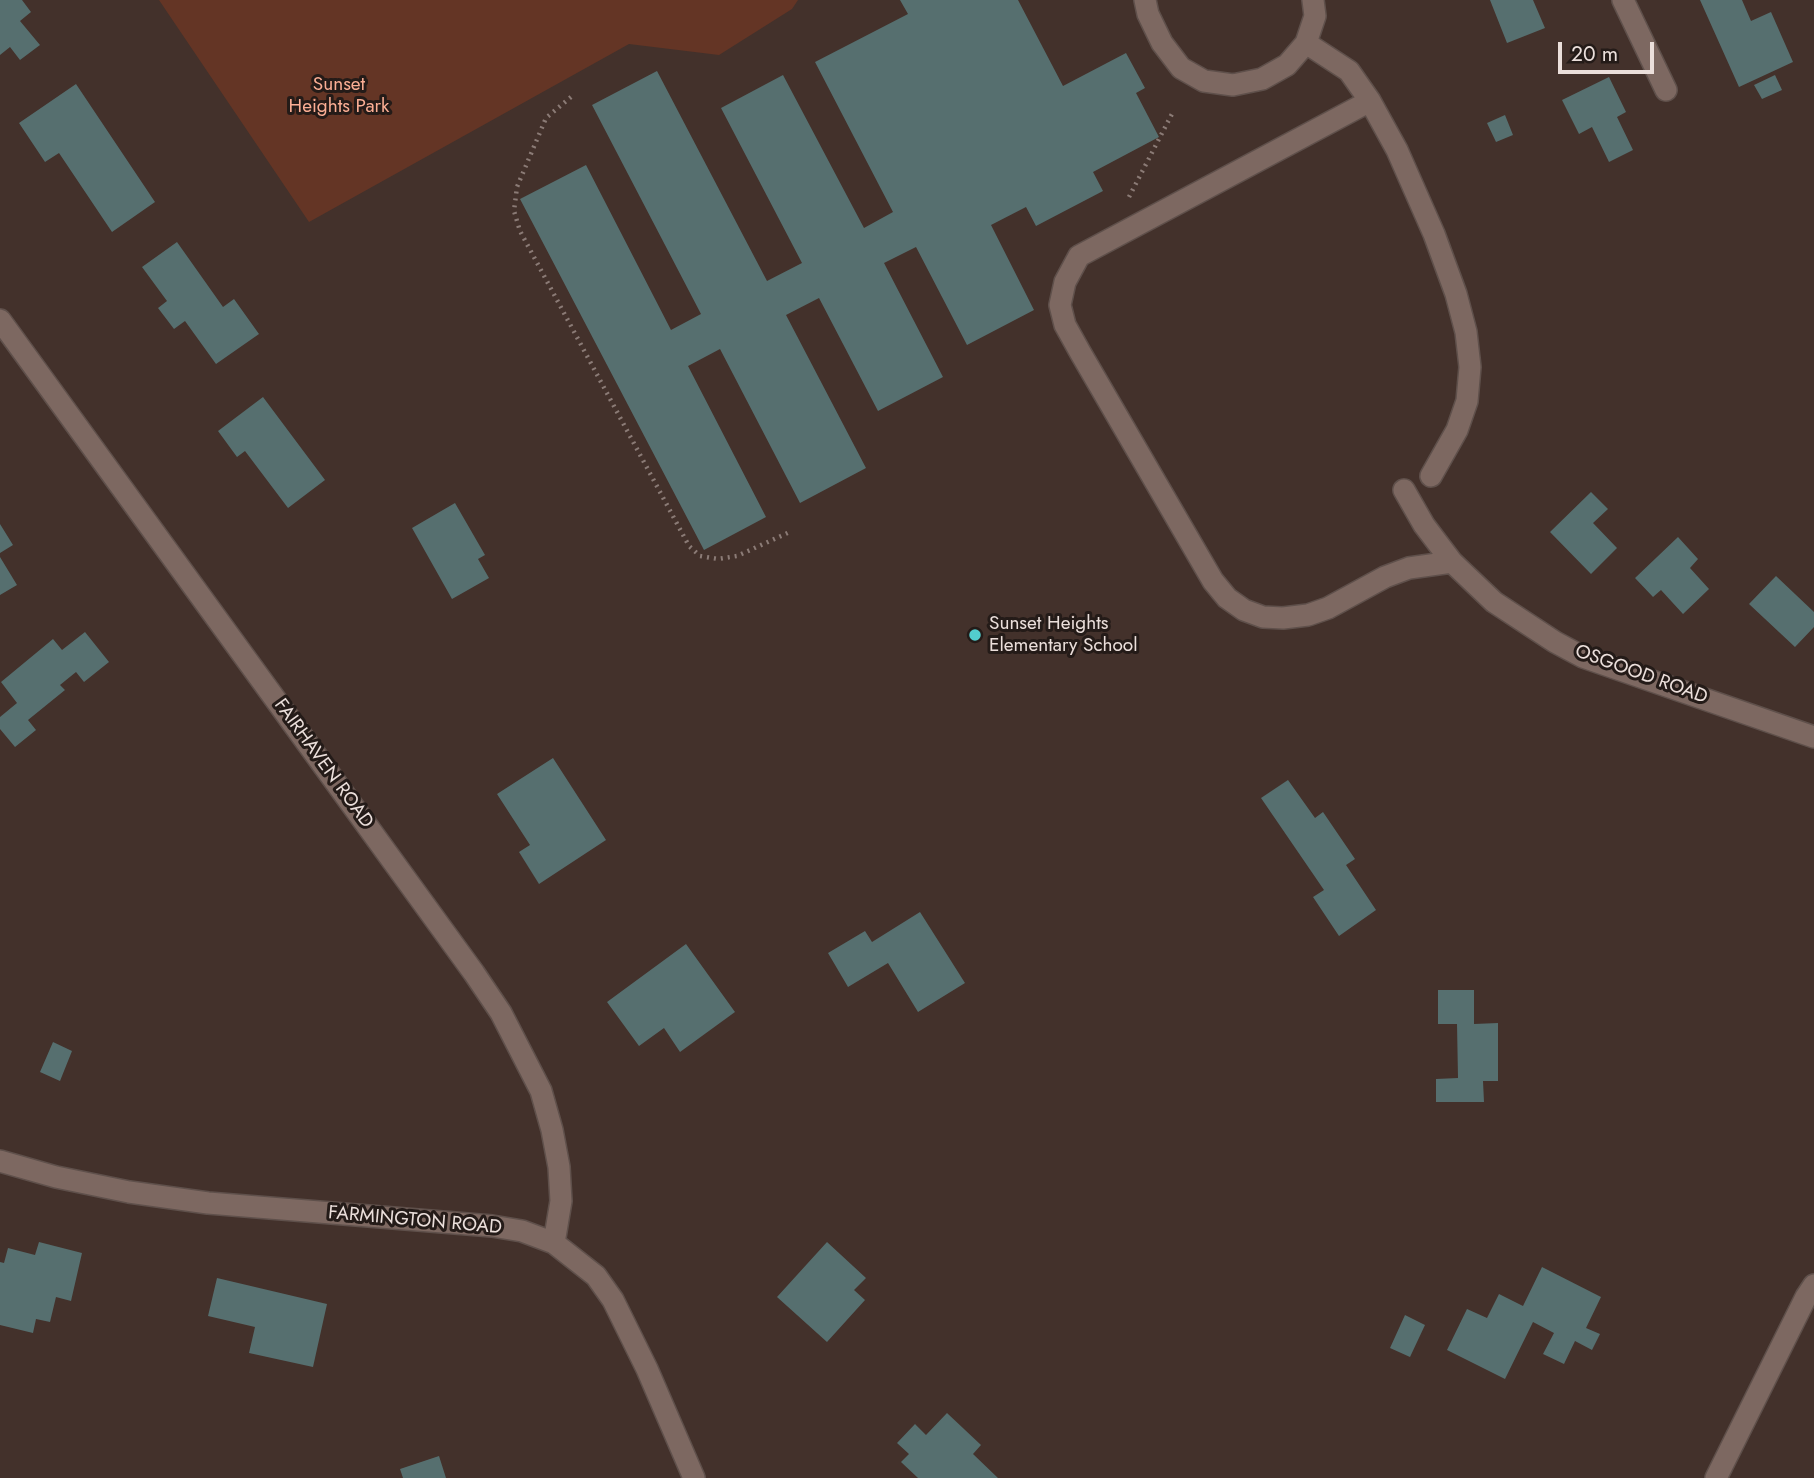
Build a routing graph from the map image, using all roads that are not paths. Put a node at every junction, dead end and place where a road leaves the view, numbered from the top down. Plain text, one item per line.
1 (1145, 0) edge
2 (1314, 0) edge
3 (1623, 0) edge
4 (1307, 43) junction
5 (1666, 90) dead end
6 (1370, 101) junction
7 (0, 320) edge
8 (1431, 476) dead end
9 (1404, 490) dead end
10 (1452, 562) junction
11 (1814, 737) edge
12 (0, 1161) edge
13 (554, 1244) junction
14 (1814, 1284) edge
15 (694, 1478) edge
16 (1716, 1478) edge

1 - 4 street
2 - 4 street
3 - 5 street
4 - 6 street
6 - 8 street
6 - 10 street
7 - 13 street, FAIRHAVEN ROAD
9 - 10 street, OSGOOD ROAD
10 - 11 street, OSGOOD ROAD
12 - 13 street, FARMINGTON ROAD
13 - 15 street, FARMINGTON ROAD
14 - 16 street

